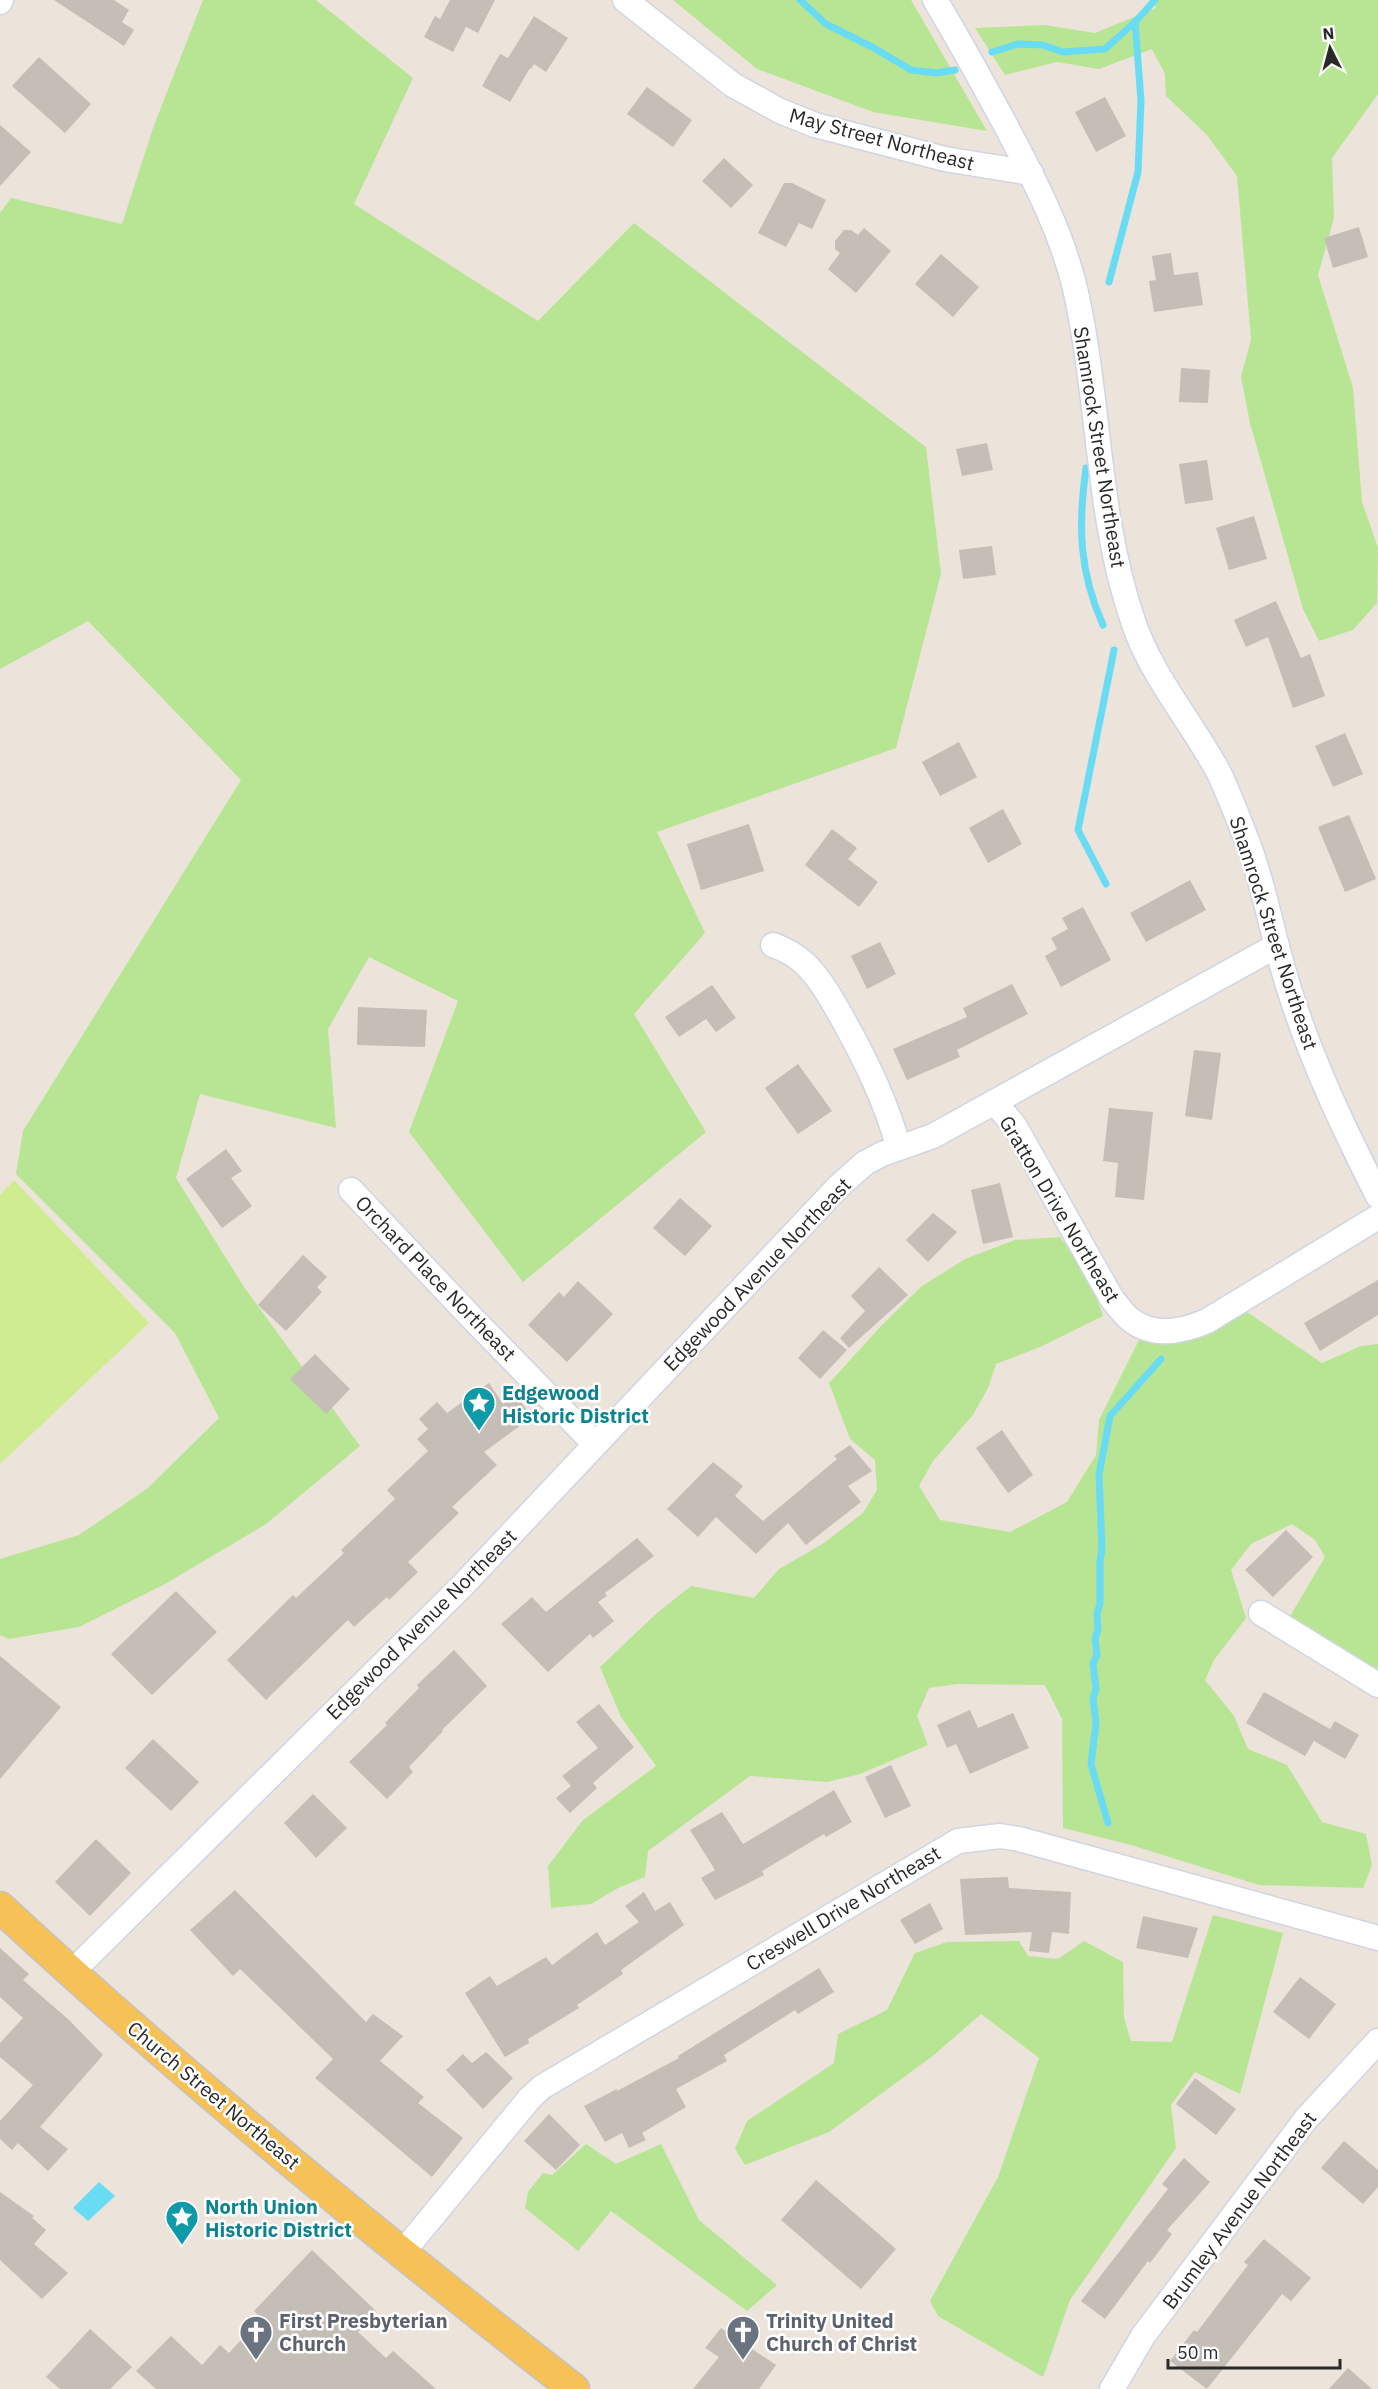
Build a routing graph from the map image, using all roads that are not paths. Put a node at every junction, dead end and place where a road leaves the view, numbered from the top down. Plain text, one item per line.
1 (625, 0) edge
2 (935, 0) edge
3 (1031, 173) junction
4 (773, 945) dead end
5 (1275, 946) junction
6 (994, 1102) junction
7 (899, 1148) junction
8 (351, 1190) dead end
9 (1378, 1196) edge
10 (1378, 1217) edge
11 (595, 1444) junction
12 (1261, 1613) dead end
13 (1378, 1685) edge
14 (0, 1907) edge
15 (1378, 1938) edge
16 (71, 1973) junction
17 (1378, 2041) edge
18 (402, 2253) junction
19 (574, 2389) edge
20 (1112, 2389) edge

1 - 3 street, May Street Northeast
2 - 3 street, Shamrock Street Northeast
3 - 5 street, Shamrock Street Northeast
4 - 7 street
5 - 6 street, Edgewood Avenue Northeast
5 - 9 street, Shamrock Street Northeast
6 - 7 street, Edgewood Avenue Northeast
6 - 10 street, Gratton Drive Northeast
7 - 11 street, Edgewood Avenue Northeast
8 - 11 street, Orchard Place Northeast
11 - 16 street, Edgewood Avenue Northeast
12 - 13 street
14 - 16 main road, Church Street Northeast
15 - 18 street, Creswell Drive Northeast
16 - 18 main road, Church Street Northeast
17 - 20 street, Brumley Avenue Northeast
18 - 19 main road, Church Street Northeast

